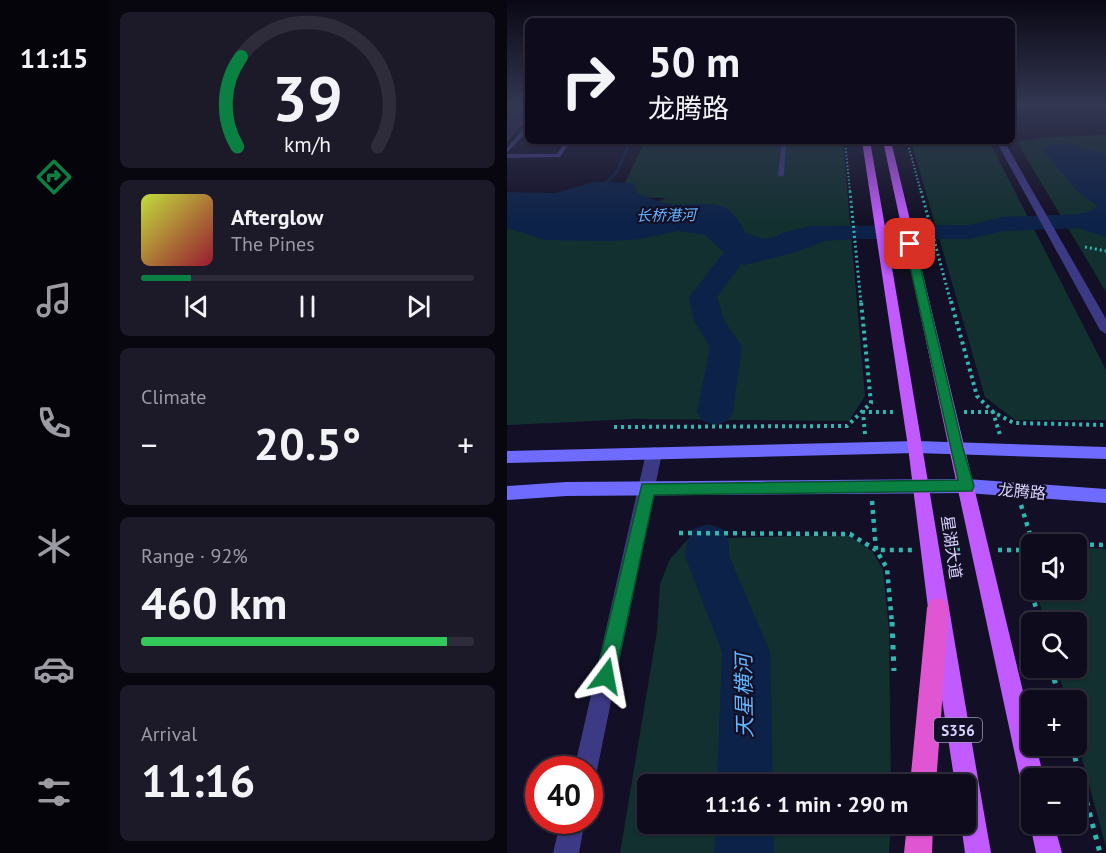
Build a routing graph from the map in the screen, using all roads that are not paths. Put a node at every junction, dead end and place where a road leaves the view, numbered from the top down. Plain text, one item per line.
1 (566, 145) edge
2 (784, 145) edge
3 (867, 145) edge
4 (888, 145) edge
5 (1002, 145) edge
6 (507, 156) edge
7 (781, 175) dead end
8 (1106, 330) edge
9 (916, 447) junction
10 (956, 448) junction
11 (654, 453) junction
12 (1106, 453) edge
13 (507, 457) edge
14 (967, 486) junction
15 (921, 488) junction
16 (648, 489) junction
17 (507, 493) edge
18 (1106, 496) edge
19 (937, 608) junction
20 (588, 756) edge
21 (1030, 768) edge
22 (924, 774) edge
23 (570, 834) edge
24 (919, 834) edge
25 (1044, 834) edge
26 (566, 853) edge
27 (918, 853) edge
28 (978, 853) edge
29 (1049, 853) edge

1 - 6 lane
2 - 7 lane
3 - 9 main road, 星湖大道 / S356
4 - 10 main road, 星湖大道
5 - 8 street
9 - 10 main road
9 - 11 main road
9 - 15 main road, 星湖大道 / S356
10 - 12 main road
10 - 14 main road, 星湖大道
11 - 13 main road
11 - 16 street
14 - 15 main road, 龙腾路
14 - 18 main road, 龙腾路
14 - 21 main road, 星湖大道
15 - 16 main road, 龙腾路
15 - 19 main road, 星湖大道 / S356
16 - 17 main road, 龙腾路
16 - 20 street
19 - 22 highway
19 - 28 main road, 星湖大道 / S356
23 - 26 street
24 - 27 highway
25 - 29 main road

